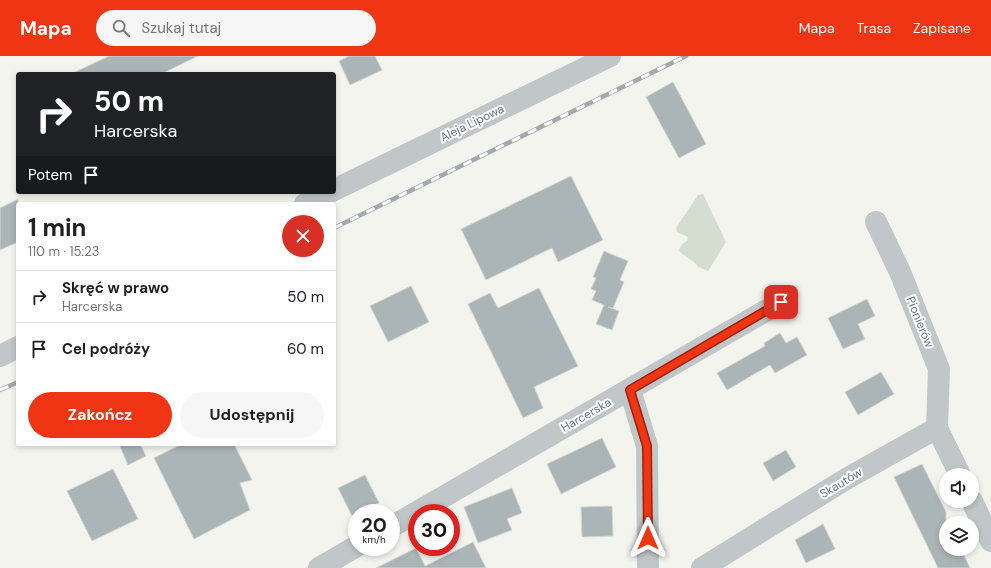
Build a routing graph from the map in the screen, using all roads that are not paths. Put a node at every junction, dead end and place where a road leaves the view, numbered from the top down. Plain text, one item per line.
1 (610, 56) edge
2 (336, 189) edge
3 (326, 194) edge
4 (309, 202) edge
5 (876, 222) dead end
6 (781, 302) dead end
7 (16, 348) edge
8 (0, 356) edge
9 (630, 390) junction
10 (938, 428) junction
11 (957, 468) edge
12 (975, 508) edge
13 (400, 521) edge
14 (991, 541) edge
15 (348, 551) edge
16 (319, 568) edge
17 (648, 568) edge
18 (702, 568) edge

1 - 2 street, Aleja Lipowa
3 - 4 street
5 - 10 street, Pionierów
6 - 9 street, Harcerska
7 - 8 street
9 - 13 street, Harcerska
9 - 17 street
10 - 11 street
10 - 18 street, Skautów
12 - 14 street
15 - 16 street

